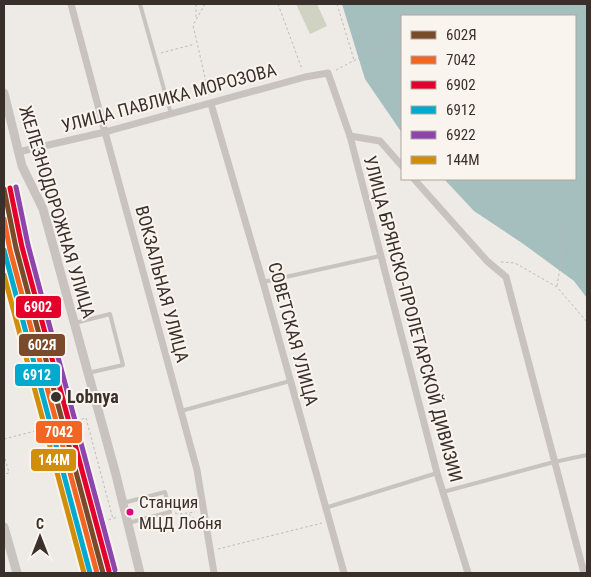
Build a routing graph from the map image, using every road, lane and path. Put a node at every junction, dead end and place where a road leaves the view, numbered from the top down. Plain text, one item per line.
1 (72, 4) edge
2 (140, 4) edge
3 (196, 4) edge
4 (205, 4) edge
5 (278, 4) edge
6 (336, 4) edge
7 (196, 18) junction
8 (395, 26) dead end
9 (196, 44) junction
10 (154, 55) junction
11 (354, 60) junction
12 (328, 73) junction
13 (305, 77) junction
14 (4, 93) edge
15 (210, 101) junction
16 (171, 114) junction
17 (105, 132) junction
18 (350, 136) junction
19 (18, 152) junction
20 (401, 165) edge
21 (415, 180) edge
22 (562, 225) dead end
23 (4, 246) edge
24 (22, 247) dead end
25 (5, 250) edge
26 (381, 256) junction
27 (488, 261) junction
28 (263, 282) junction
29 (557, 287) junction
30 (38, 309) junction
31 (587, 322) edge
32 (75, 323) junction
33 (44, 328) junction
34 (34, 356) dead end
35 (88, 374) junction
36 (290, 381) junction
37 (61, 394) junction
38 (45, 398) junction
39 (181, 411) junction
40 (69, 422) junction
41 (53, 426) junction
42 (4, 439) edge
43 (75, 447) junction
44 (59, 451) junction
45 (4, 454) edge
46 (587, 456) edge
47 (554, 462) junction
48 (64, 468) junction
49 (81, 468) junction
50 (437, 472) junction
51 (4, 474) edge
52 (69, 487) junction
53 (86, 487) junction
54 (443, 492) junction
55 (123, 503) junction
56 (325, 508) junction
57 (204, 510) junction
58 (170, 512) junction
59 (188, 513) junction
60 (128, 523) junction
61 (322, 523) dead end
62 (4, 528) edge
63 (207, 530) junction
64 (210, 551) junction
65 (113, 555) dead end
66 (105, 558) dead end
67 (18, 573) edge
68 (91, 573) edge
69 (140, 573) edge
70 (214, 573) edge
71 (344, 573) edge
72 (468, 573) edge
73 (584, 573) edge

1 - 17 street, ВОКЗАЛЬНАЯ УЛИЦА
2 - 10 lane
3 - 7 path
4 - 7 path
5 - 13 path
6 - 11 path
7 - 9 path
8 - 11 path
9 - 10 path
9 - 15 path
10 - 16 lane
11 - 12 path
12 - 13 street, УЛИЦА ПАВЛИКА МОРОЗОВА
12 - 18 street, УЛИЦА БРЯНСКО-ПРОЛЕТАРСКОЙ ДИВИЗИИ
13 - 15 street, УЛИЦА ПАВЛИКА МОРОЗОВА
14 - 19 street, ЖЕЛЕЗНОДОРОЖНАЯ УЛИЦА
15 - 16 street, УЛИЦА ПАВЛИКА МОРОЗОВА
15 - 28 street, СОВЕТСКАЯ УЛИЦА
16 - 17 street, УЛИЦА ПАВЛИКА МОРОЗОВА
17 - 19 street, УЛИЦА ПАВЛИКА МОРОЗОВА
17 - 39 street, ВОКЗАЛЬНАЯ УЛИЦА
18 - 20 street
18 - 26 street, УЛИЦА БРЯНСКО-ПРОЛЕТАРСКОЙ ДИВИЗИИ
19 - 32 street, ЖЕЛЕЗНОДОРОЖНАЯ УЛИЦА
21 - 27 street
22 - 29 path
23 - 25 path
24 - 30 path
26 - 28 lane
26 - 50 street, УЛИЦА БРЯНСКО-ПРОЛЕТАРСКОЙ ДИВИЗИИ
27 - 29 path
27 - 47 street
28 - 36 street, СОВЕТСКАЯ УЛИЦА
29 - 31 path
30 - 33 path
30 - 33 path
32 - 35 street, ЖЕЛЕЗНОДОРОЖНАЯ УЛИЦА
32 - 35 lane
33 - 37 path
34 - 38 path
35 - 55 street, ЖЕЛЕЗНОДОРОЖНАЯ УЛИЦА
36 - 39 lane
36 - 56 street, СОВЕТСКАЯ УЛИЦА
37 - 40 path
37 - 43 path
38 - 41 path
38 - 44 path
39 - 57 street, ВОКЗАЛЬНАЯ УЛИЦА
40 - 41 path, bridge
40 - 43 path
40 - 65 path, bridge
41 - 42 path, bridge
41 - 44 path
43 - 49 path
44 - 48 path
45 - 51 path
46 - 47 lane
47 - 54 lane
47 - 73 street
48 - 52 path
48 - 52 path
49 - 53 path
49 - 53 path
50 - 54 street, УЛИЦА БРЯНСКО-ПРОЛЕТАРСКОЙ ДИВИЗИИ
50 - 56 lane
52 - 68 path
53 - 66 path
54 - 72 street, УЛИЦА БРЯНСКО-ПРОЛЕТАРСКОЙ ДИВИЗИИ
55 - 58 lane
55 - 60 street, ЖЕЛЕЗНОДОРОЖНАЯ УЛИЦА
56 - 71 street, СОВЕТСКАЯ УЛИЦА
57 - 59 path
57 - 63 street, ВОКЗАЛЬНАЯ УЛИЦА
58 - 59 path
58 - 60 lane
59 - 63 path
60 - 69 street, ЖЕЛЕЗНОДОРОЖНАЯ УЛИЦА
61 - 64 path
62 - 67 street
63 - 64 street, ВОКЗАЛЬНАЯ УЛИЦА
64 - 70 street, ВОКЗАЛЬНАЯ УЛИЦА

